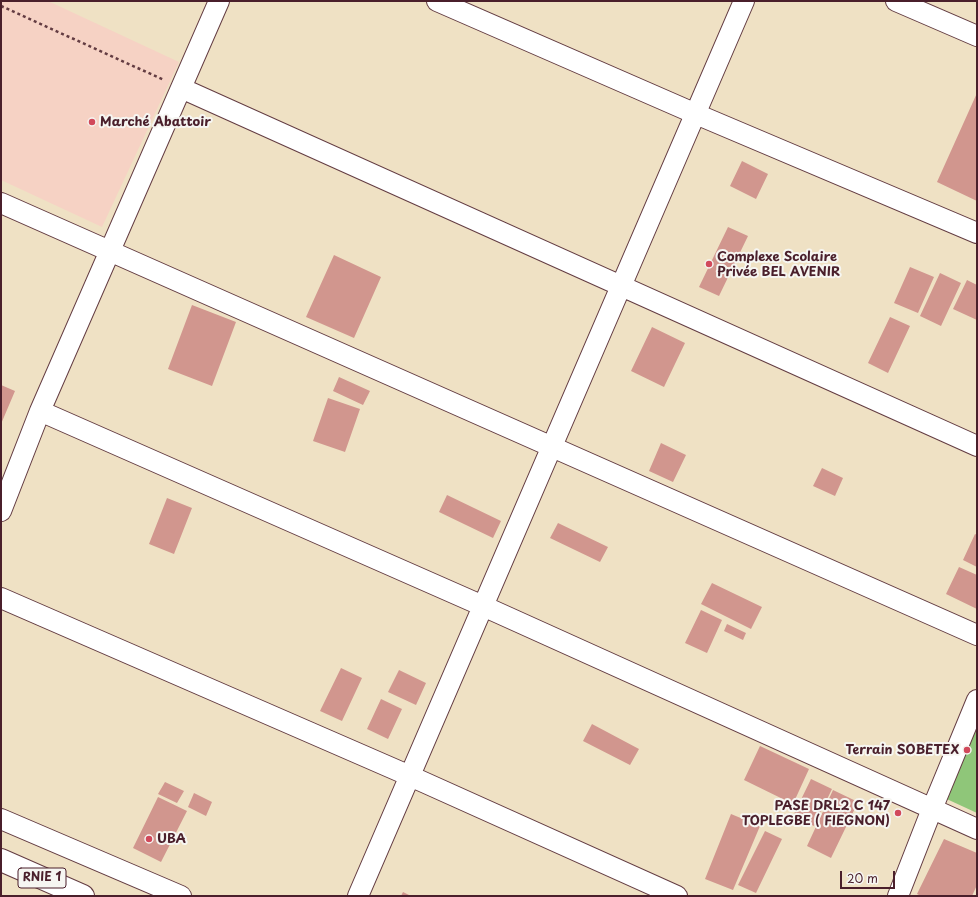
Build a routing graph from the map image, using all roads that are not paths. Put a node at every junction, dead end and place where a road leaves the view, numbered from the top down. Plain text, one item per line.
1 (219, 1) edge
2 (437, 1) edge
3 (744, 1) edge
4 (896, 1) edge
5 (977, 36) edge
6 (181, 88) junction
7 (696, 114) junction
8 (1, 203) edge
9 (977, 233) edge
10 (110, 251) junction
11 (621, 286) junction
12 (40, 411) junction
13 (977, 446) edge
14 (552, 447) junction
15 (1, 511) edge
16 (1, 598) edge
17 (483, 606) junction
18 (977, 635) edge
19 (977, 700) edge
20 (410, 776) junction
21 (932, 809) junction
22 (1, 819) edge
23 (977, 828) edge
24 (1, 860) edge
25 (83, 896) edge
26 (181, 896) edge
27 (358, 896) edge
28 (676, 896) edge
29 (898, 896) edge

1 - 6 street
2 - 7 street
3 - 7 street
4 - 5 street
6 - 10 street
6 - 11 street
7 - 9 street
7 - 11 street
8 - 10 street
10 - 12 street
10 - 14 street
11 - 13 street
11 - 14 street
12 - 15 street
12 - 17 street
14 - 17 street
14 - 18 street
16 - 20 street
17 - 20 street
17 - 21 street
19 - 21 street
20 - 27 street
20 - 28 street
21 - 23 street
21 - 29 street
22 - 26 street
24 - 25 highway, RNIE 1

